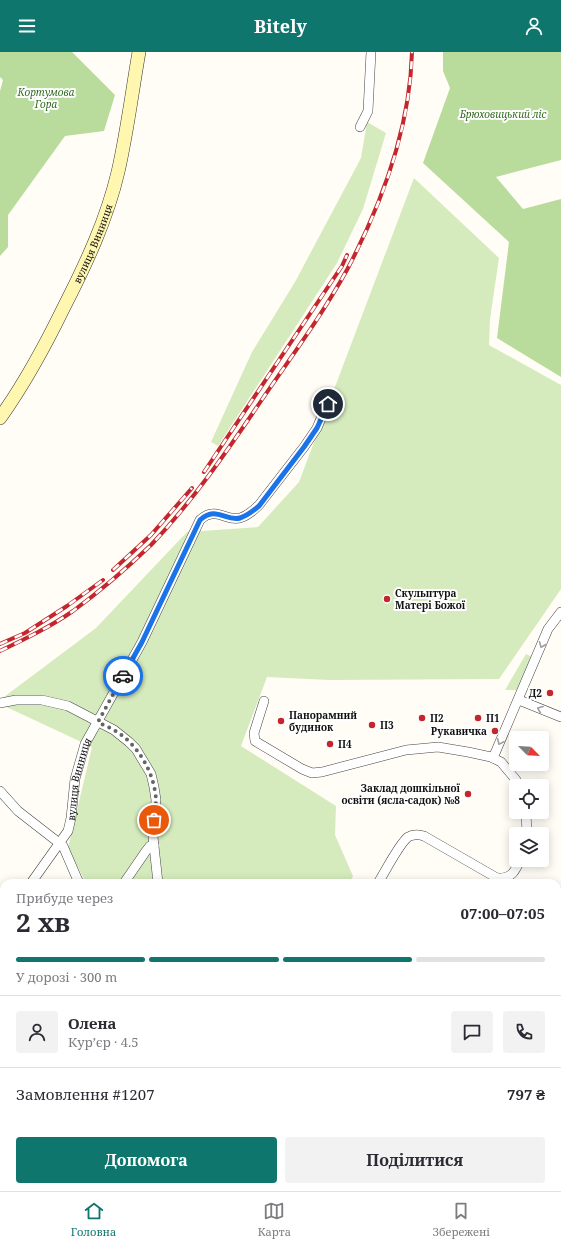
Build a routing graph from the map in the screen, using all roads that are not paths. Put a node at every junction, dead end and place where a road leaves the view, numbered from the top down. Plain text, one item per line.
1 (139, 52) edge
2 (371, 52) edge
3 (360, 127) dead end
4 (328, 404) dead end
5 (0, 418) edge
6 (561, 612) edge
7 (519, 700) junction
8 (264, 701) dead end
9 (0, 702) edge
10 (561, 717) edge
11 (98, 722) junction
12 (493, 758) junction
13 (515, 779) edge
14 (0, 791) edge
15 (60, 843) junction
16 (154, 845) junction
17 (517, 867) edge
18 (34, 879) edge
19 (77, 879) edge
20 (127, 879) edge
21 (158, 879) edge
22 (380, 879) edge
23 (495, 879) edge
24 (506, 879) edge

1 - 5 main road, вулиця Винниця
2 - 3 street
4 - 11 street, вулиця Винниця
6 -> 7 street
10 -> 7 street
7 -> 12 street
8 - 12 street
9 - 11 street
11 - 15 street, вулиця Винниця
11 - 16 street
12 - 13 street
14 - 15 street
15 - 18 street, вулиця Винниця
15 - 19 street
16 - 20 street
16 - 21 street
17 - 24 street
22 - 23 street

